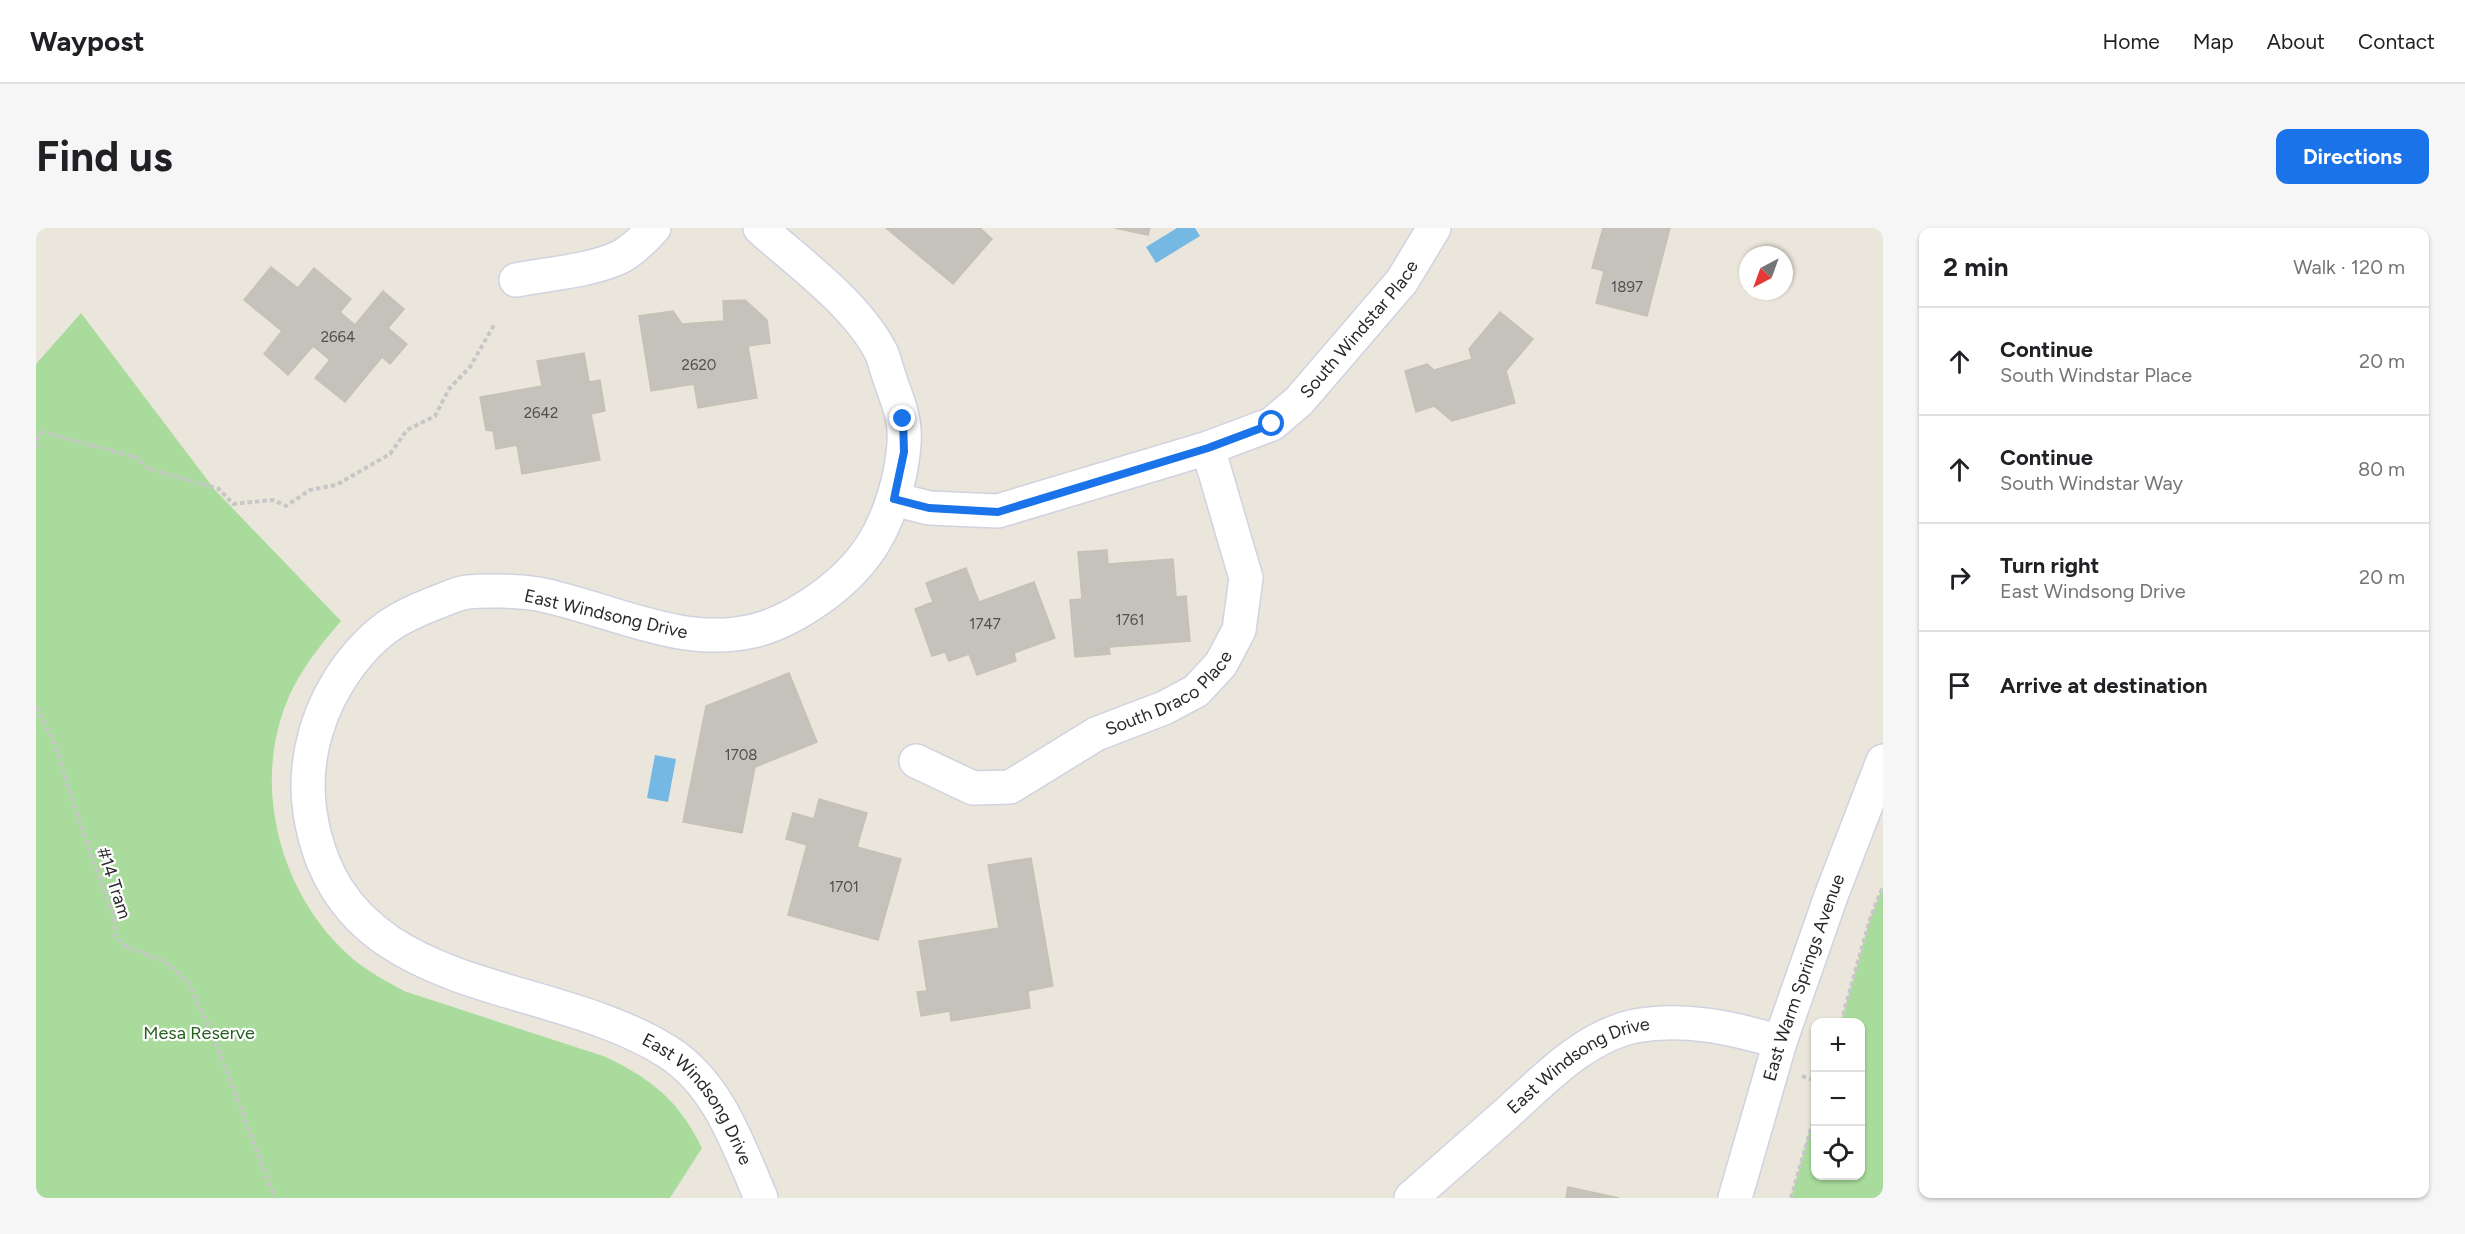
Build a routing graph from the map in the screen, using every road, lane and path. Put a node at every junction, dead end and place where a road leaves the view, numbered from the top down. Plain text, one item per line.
1 (654, 228) edge
2 (760, 228) edge
3 (1434, 228) edge
4 (516, 280) dead end
5 (494, 325) dead end
6 (36, 447) edge
7 (1208, 448) junction
8 (894, 499) junction
9 (36, 707) edge
10 (916, 761) dead end
11 (1883, 761) edge
12 (1883, 886) edge
13 (1842, 1018) edge
14 (1780, 1042) junction
15 (1801, 1076) dead end
16 (1811, 1080) edge
17 (1811, 1126) edge
18 (275, 1198) edge
19 (761, 1198) edge
20 (1412, 1198) edge
21 (1735, 1198) edge
22 (1791, 1198) edge

1 - 4 street
2 - 8 street, East Windsong Drive
3 - 7 street, South Windstar Place
5 - 6 path
7 - 8 street, South Windstar Place
7 - 10 street, South Draco Place
8 - 19 street, East Windsong Drive
9 - 18 path, #14 Tram
11 - 14 street, East Warm Springs Avenue
12 - 13 path
14 - 20 street, East Windsong Drive
14 - 21 street, East Warm Springs Avenue
15 - 16 path
17 - 22 path

